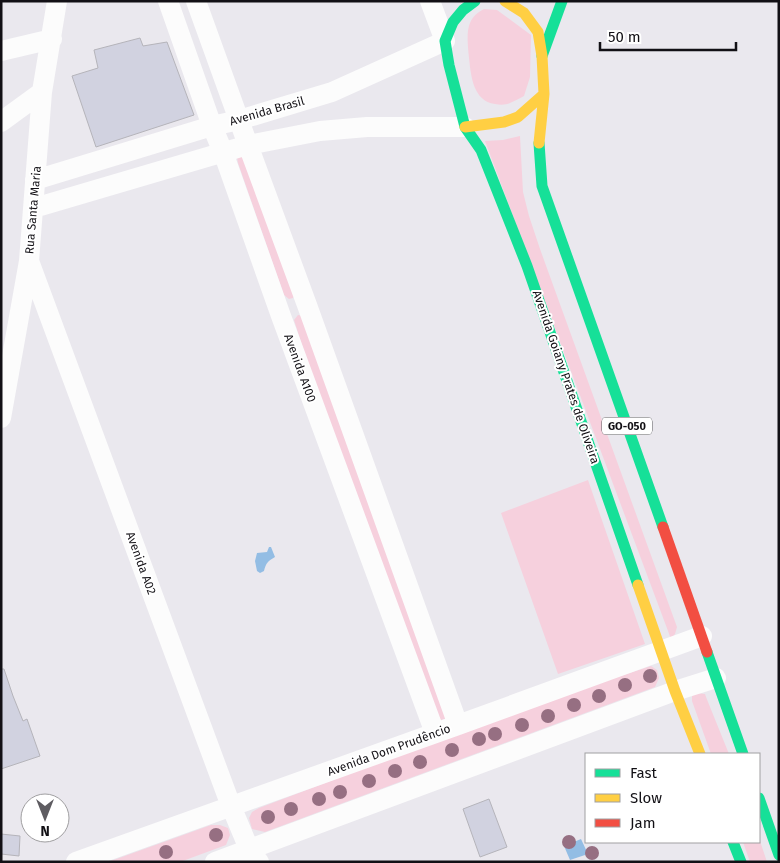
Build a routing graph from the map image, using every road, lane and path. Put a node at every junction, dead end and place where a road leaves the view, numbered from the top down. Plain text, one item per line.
1 (57, 1) edge
2 (168, 1) edge
3 (196, 1) edge
4 (430, 1) edge
5 (475, 1) edge
6 (506, 1) edge
7 (562, 1) edge
8 (52, 39) junction
9 (445, 41) junction
10 (1, 51) edge
11 (542, 56) junction
12 (42, 92) junction
13 (544, 94) junction
14 (239, 120) junction
15 (1, 122) edge
16 (212, 126) junction
17 (465, 127) junction
18 (248, 145) junction
19 (222, 152) junction
20 (35, 180) junction
21 (34, 208) junction
22 (29, 261) junction
23 (307, 305) junction
24 (281, 316) junction
25 (1, 418) edge
26 (702, 636) junction
27 (662, 651) junction
28 (716, 678) junction
29 (676, 691) junction
30 (458, 725) junction
31 (435, 733) junction
32 (700, 753) edge
33 (743, 753) edge
34 (760, 801) edge
35 (231, 806) junction
36 (733, 843) edge
37 (254, 855) edge
38 (779, 855) edge
39 (76, 862) edge
40 (215, 862) edge
41 (741, 862) edge

1 - 8 street, Rua Santa Maria
2 - 16 street, Avenida A100
3 - 14 street
4 - 9 street, Avenida Goiany Prates de Oliveira
5 - 9 main road
6 - 11 main road
7 - 11 main road, GO-050
8 - 10 street
8 - 12 street, Rua Santa Maria
9 - 14 street, Avenida Brasil
9 - 17 main road, Avenida Goiany Prates de Oliveira / GO-050
11 - 13 main road, GO-050
12 - 15 street
12 - 20 street, Rua Santa Maria
13 - 17 main road
13 - 26 main road, GO-050
14 - 16 street, Avenida Brasil
14 - 18 street
16 - 19 street, Avenida A100
16 - 20 street, Avenida Brasil
17 - 18 street
17 - 27 main road, Avenida Goiany Prates de Oliveira / GO-050
18 - 19 street
18 - 23 street
19 - 21 street
19 - 24 street, Avenida A100
20 - 21 street, Rua Santa Maria
21 - 22 street, Rua Santa Maria
22 - 25 street, Rua Santa Maria
22 - 35 street, Avenida A02
23 - 24 street
23 - 30 street
24 - 31 street, Avenida A100
26 - 27 street, Avenida Dom Prudêncio
26 - 28 main road, GO-050
27 - 29 main road, Avenida Goiany Prates de Oliveira / GO-050
27 - 30 street, Avenida Dom Prudêncio
28 - 29 street
28 - 33 main road, GO-050
29 - 32 main road, Avenida Goiany Prates de Oliveira / GO-050
29 - 37 street
30 - 31 street, Avenida Dom Prudêncio
31 - 35 street, Avenida Dom Prudêncio
34 - 38 main road
35 - 37 street, Avenida A02
35 - 39 street, Avenida Dom Prudêncio
36 - 41 main road
37 - 40 street

